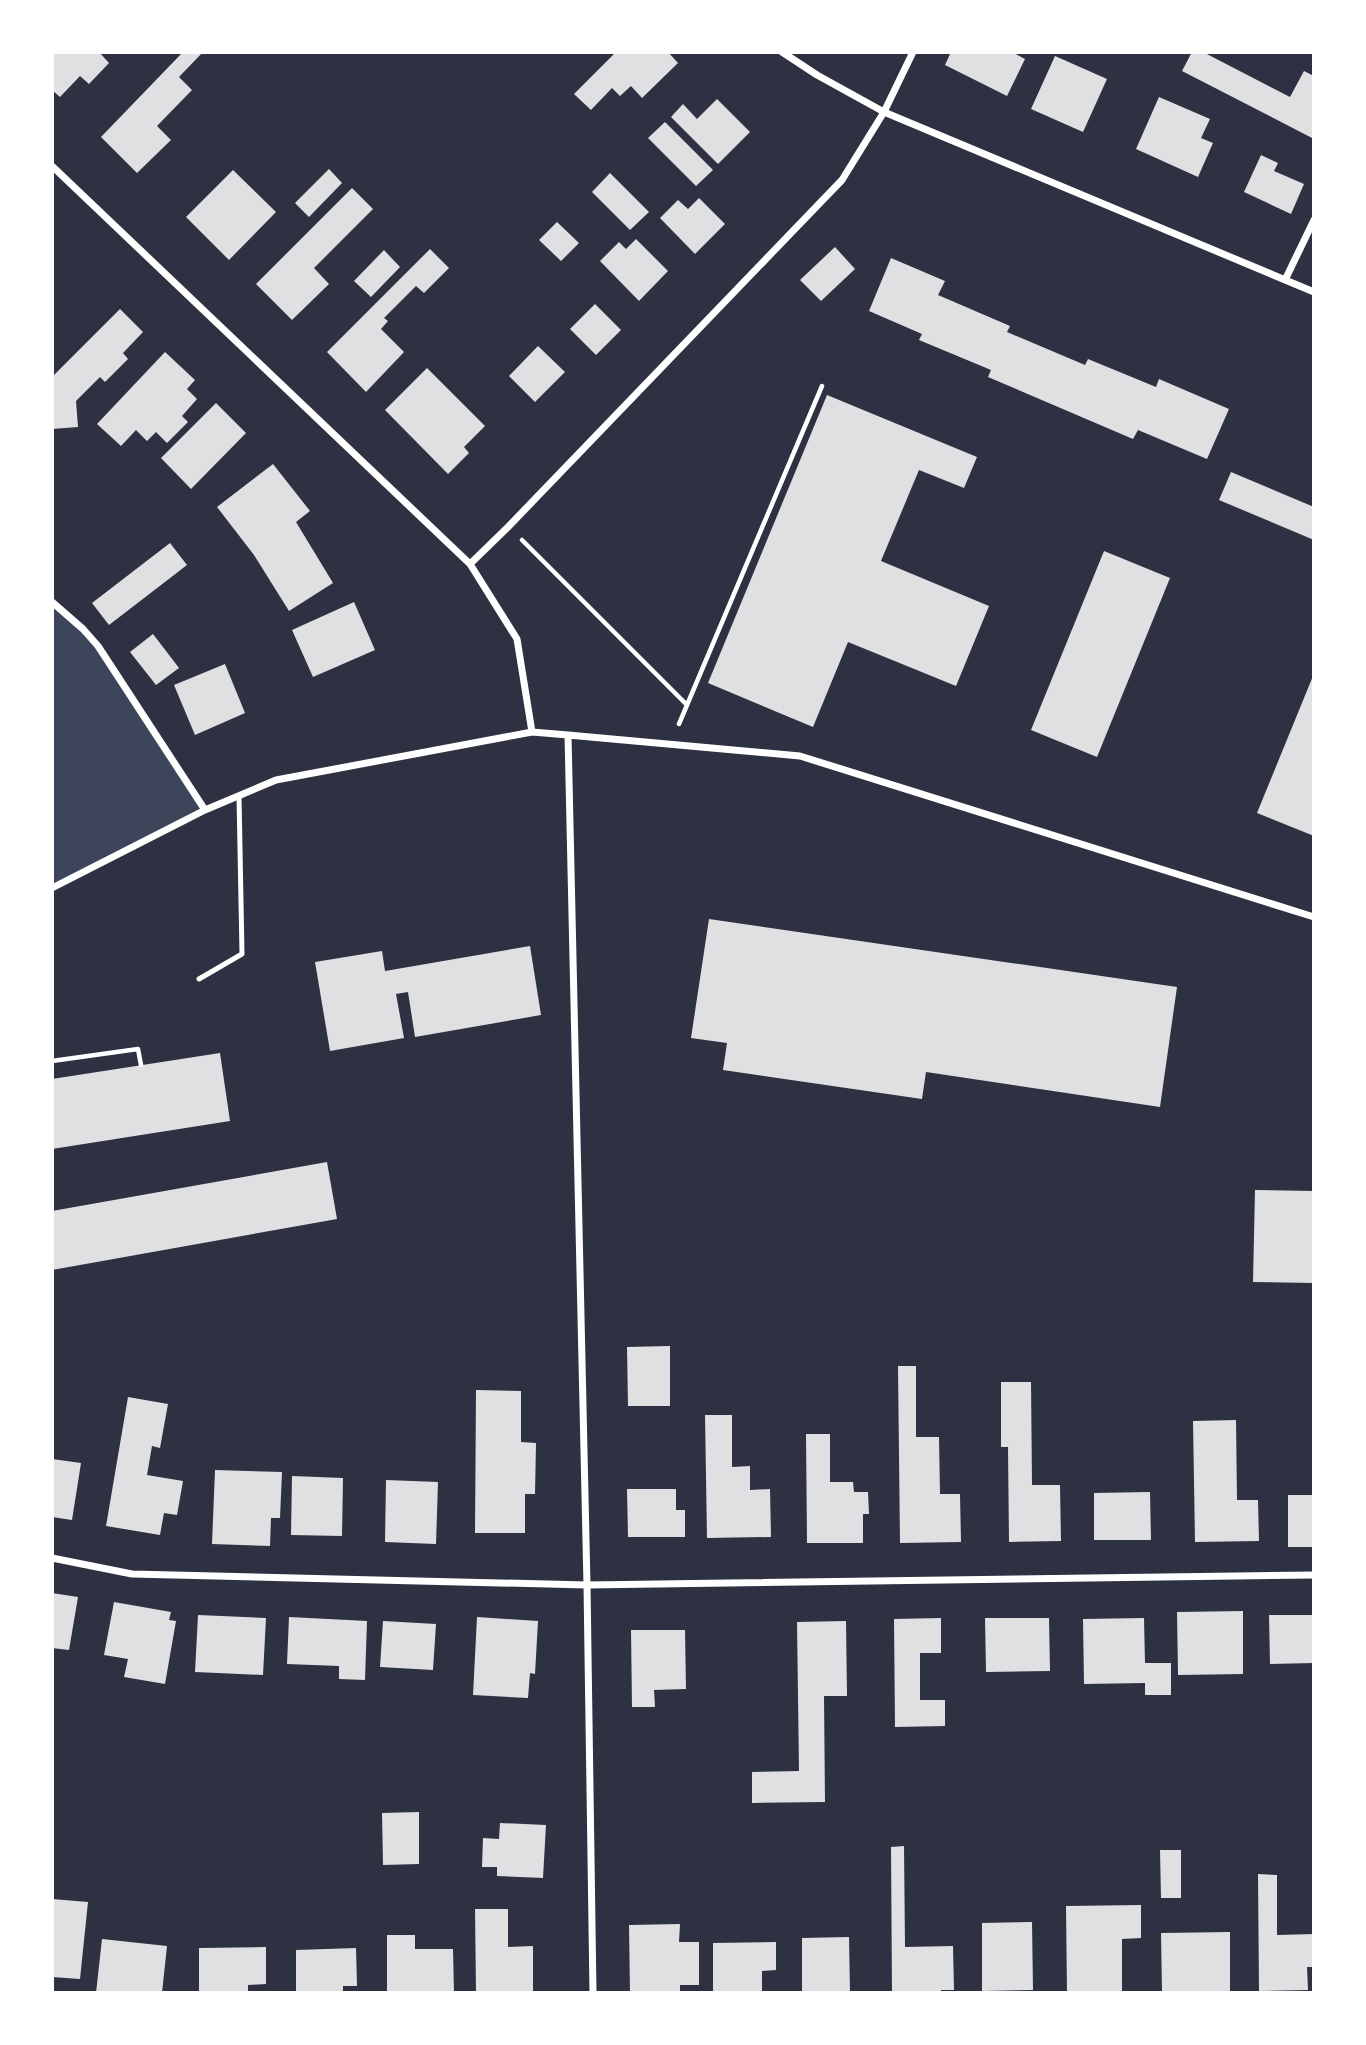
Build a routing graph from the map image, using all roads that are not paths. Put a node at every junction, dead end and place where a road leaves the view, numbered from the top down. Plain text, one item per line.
1 (782, 52) edge
2 (913, 52) edge
3 (884, 112) junction
4 (52, 166) edge
5 (1314, 220) edge
6 (1285, 280) junction
7 (1314, 292) edge
8 (470, 564) junction
9 (52, 602) edge
10 (533, 732) junction
11 (568, 735) junction
12 (240, 796) junction
13 (205, 810) junction
14 (52, 888) edge
15 (1314, 917) edge
16 (199, 979) dead end
17 (52, 1558) edge
18 (1314, 1575) edge
19 (587, 1585) junction
20 (593, 1993) edge

1 - 3 street
2 - 3 street
3 - 6 street
3 - 8 street
4 - 8 street
5 - 6 street
6 - 7 street
8 - 10 street
9 - 13 street
10 - 11 street
10 - 12 street
11 - 15 street
11 - 19 street
12 - 13 street
12 - 16 lane
13 - 14 street
17 - 19 street
18 - 19 street
19 - 20 street

